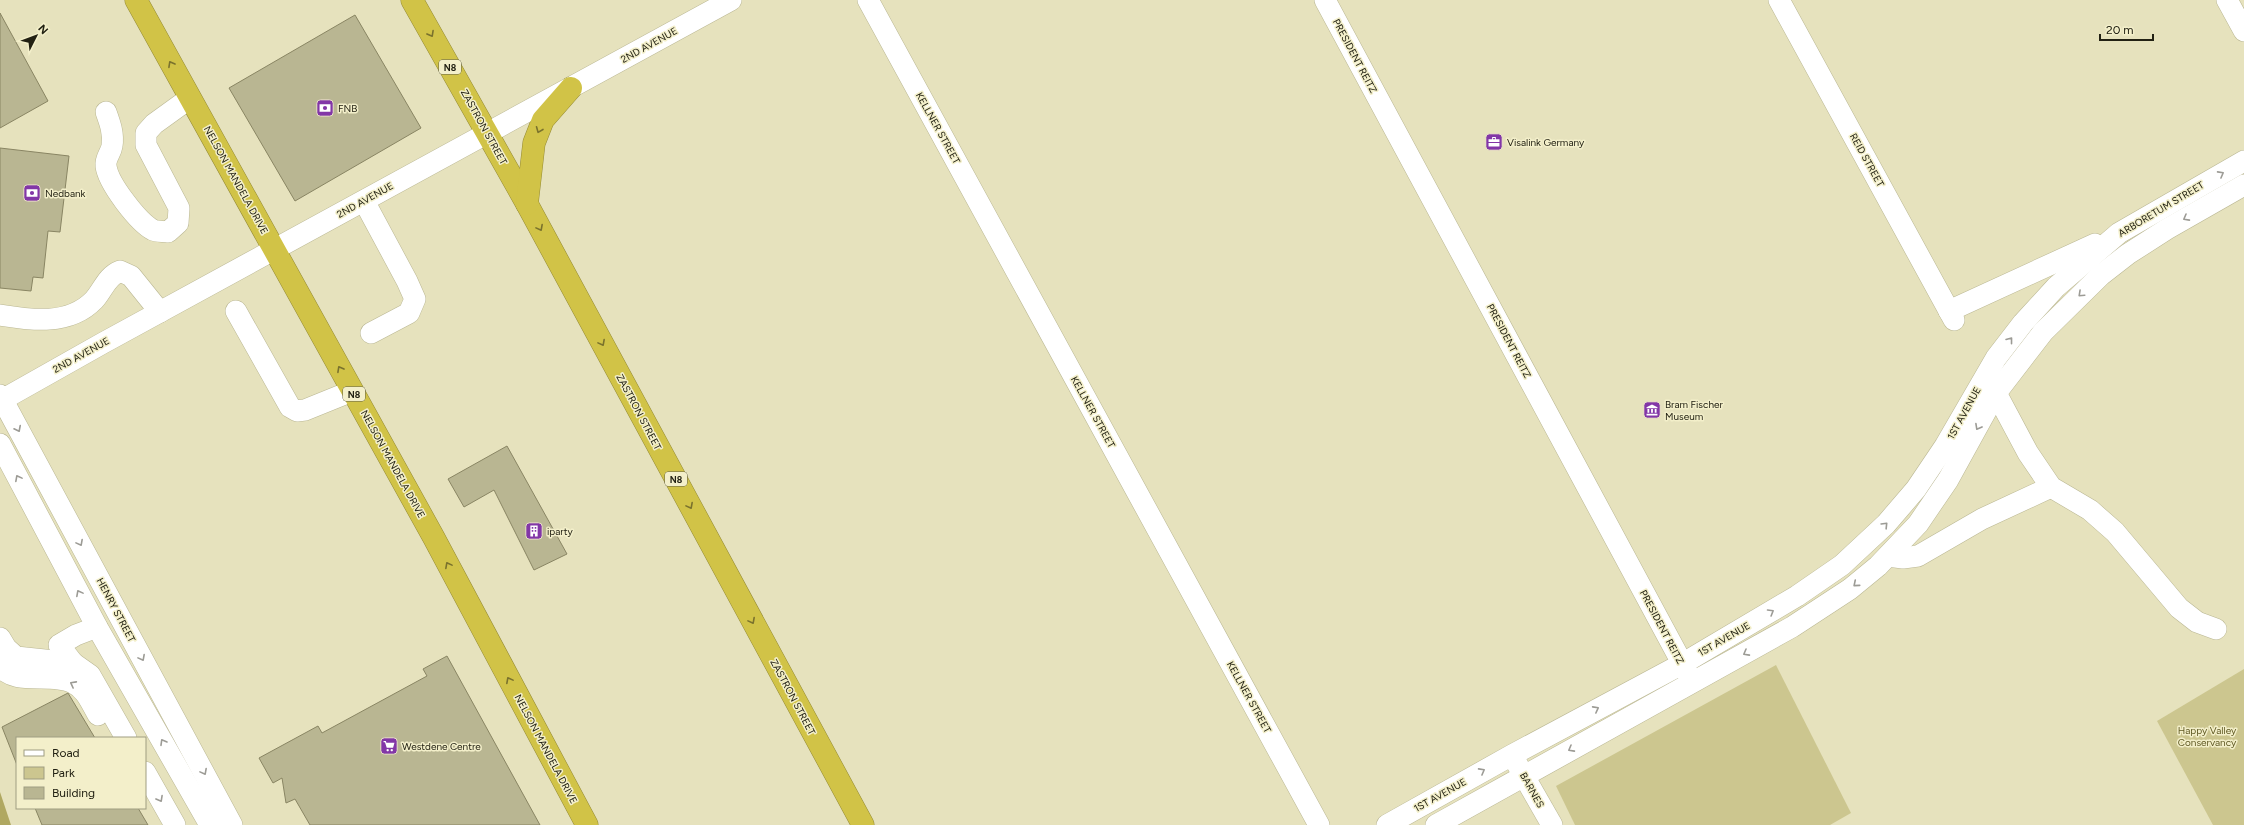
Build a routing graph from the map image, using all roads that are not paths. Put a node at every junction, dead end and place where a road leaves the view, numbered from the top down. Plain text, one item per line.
1 (136, 0) edge
2 (412, 0) edge
3 (731, 0) edge
4 (868, 0) edge
5 (1325, 0) edge
6 (1779, 0) edge
7 (2227, 0) edge
8 (2244, 31) edge
9 (570, 88) junction
10 (190, 98) junction
11 (106, 112) dead end
12 (487, 133) junction
13 (2244, 161) edge
14 (2244, 185) edge
15 (364, 200) junction
16 (527, 204) junction
17 (2119, 233) junction
18 (274, 250) junction
19 (236, 311) dead end
20 (160, 312) junction
21 (0, 315) edge
22 (371, 334) dead end
23 (1988, 372) joint
24 (352, 391) junction
25 (1996, 393) junction
26 (1, 398) edge
27 (0, 444) edge
28 (2051, 487) junction
29 (1862, 546) junction
30 (1883, 561) junction
31 (98, 627) junction
32 (2216, 628) dead end
33 (0, 638) edge
34 (73, 663) junction
35 (1682, 664) junction
36 (0, 666) edge
37 (1692, 682) junction
38 (109, 737) edge
39 (125, 737) edge
40 (1512, 755) junction
41 (146, 774) edge
42 (1524, 774) junction
43 (146, 803) edge
44 (158, 825) edge
45 (175, 825) edge
46 (210, 825) edge
47 (232, 825) edge
48 (587, 825) edge
49 (863, 825) edge
50 (1319, 825) edge
51 (1387, 825) edge
52 (1436, 825) edge
53 (1552, 825) edge

10 -> 1 highway, NELSON MANDELA DRIVE / N8
2 -> 12 highway, ZASTRON STREET / N8
3 - 9 street, 2ND AVENUE
4 - 50 street, KELLNER STREET
5 - 35 street, PRESIDENT REITZ
6 - 17 street, REID STREET
7 - 8 street
9 - 12 street, 2ND AVENUE
9 -> 16 highway
10 - 11 street
10 - 18 highway, NELSON MANDELA DRIVE / N8
12 - 15 street, 2ND AVENUE
12 - 16 highway, ZASTRON STREET / N8
17 -> 13 street, ARBORETUM STREET
14 -> 25 street, ARBORETUM STREET
15 - 18 street, 2ND AVENUE
15 - 22 street
16 -> 49 highway, ZASTRON STREET / N8
23 -> 17 street, ARBORETUM STREET
18 - 20 street, 2ND AVENUE
24 -> 18 highway, NELSON MANDELA DRIVE / N8
19 - 24 street
20 - 21 street
20 - 26 street, 2ND AVENUE
29 -> 23 street, 1ST AVENUE
48 -> 24 highway, NELSON MANDELA DRIVE / N8
25 - 28 street
25 -> 30 street, 1ST AVENUE
26 -> 47 street, HENRY STREET
31 -> 27 street
28 - 30 street
28 - 32 street
29 - 30 street
35 -> 29 street, 1ST AVENUE
30 -> 37 street, 1ST AVENUE
31 - 34 street
46 -> 31 street
33 - 34 street
34 - 39 street
35 - 37 street, PRESIDENT REITZ
40 -> 35 street, 1ST AVENUE
38 -> 36 street
37 -> 42 street, 1ST AVENUE
40 - 42 street, BARNES
51 -> 40 street, 1ST AVENUE
41 -> 45 street
42 - 52 street, 1ST AVENUE
42 - 53 street, BARNES
43 - 44 street

